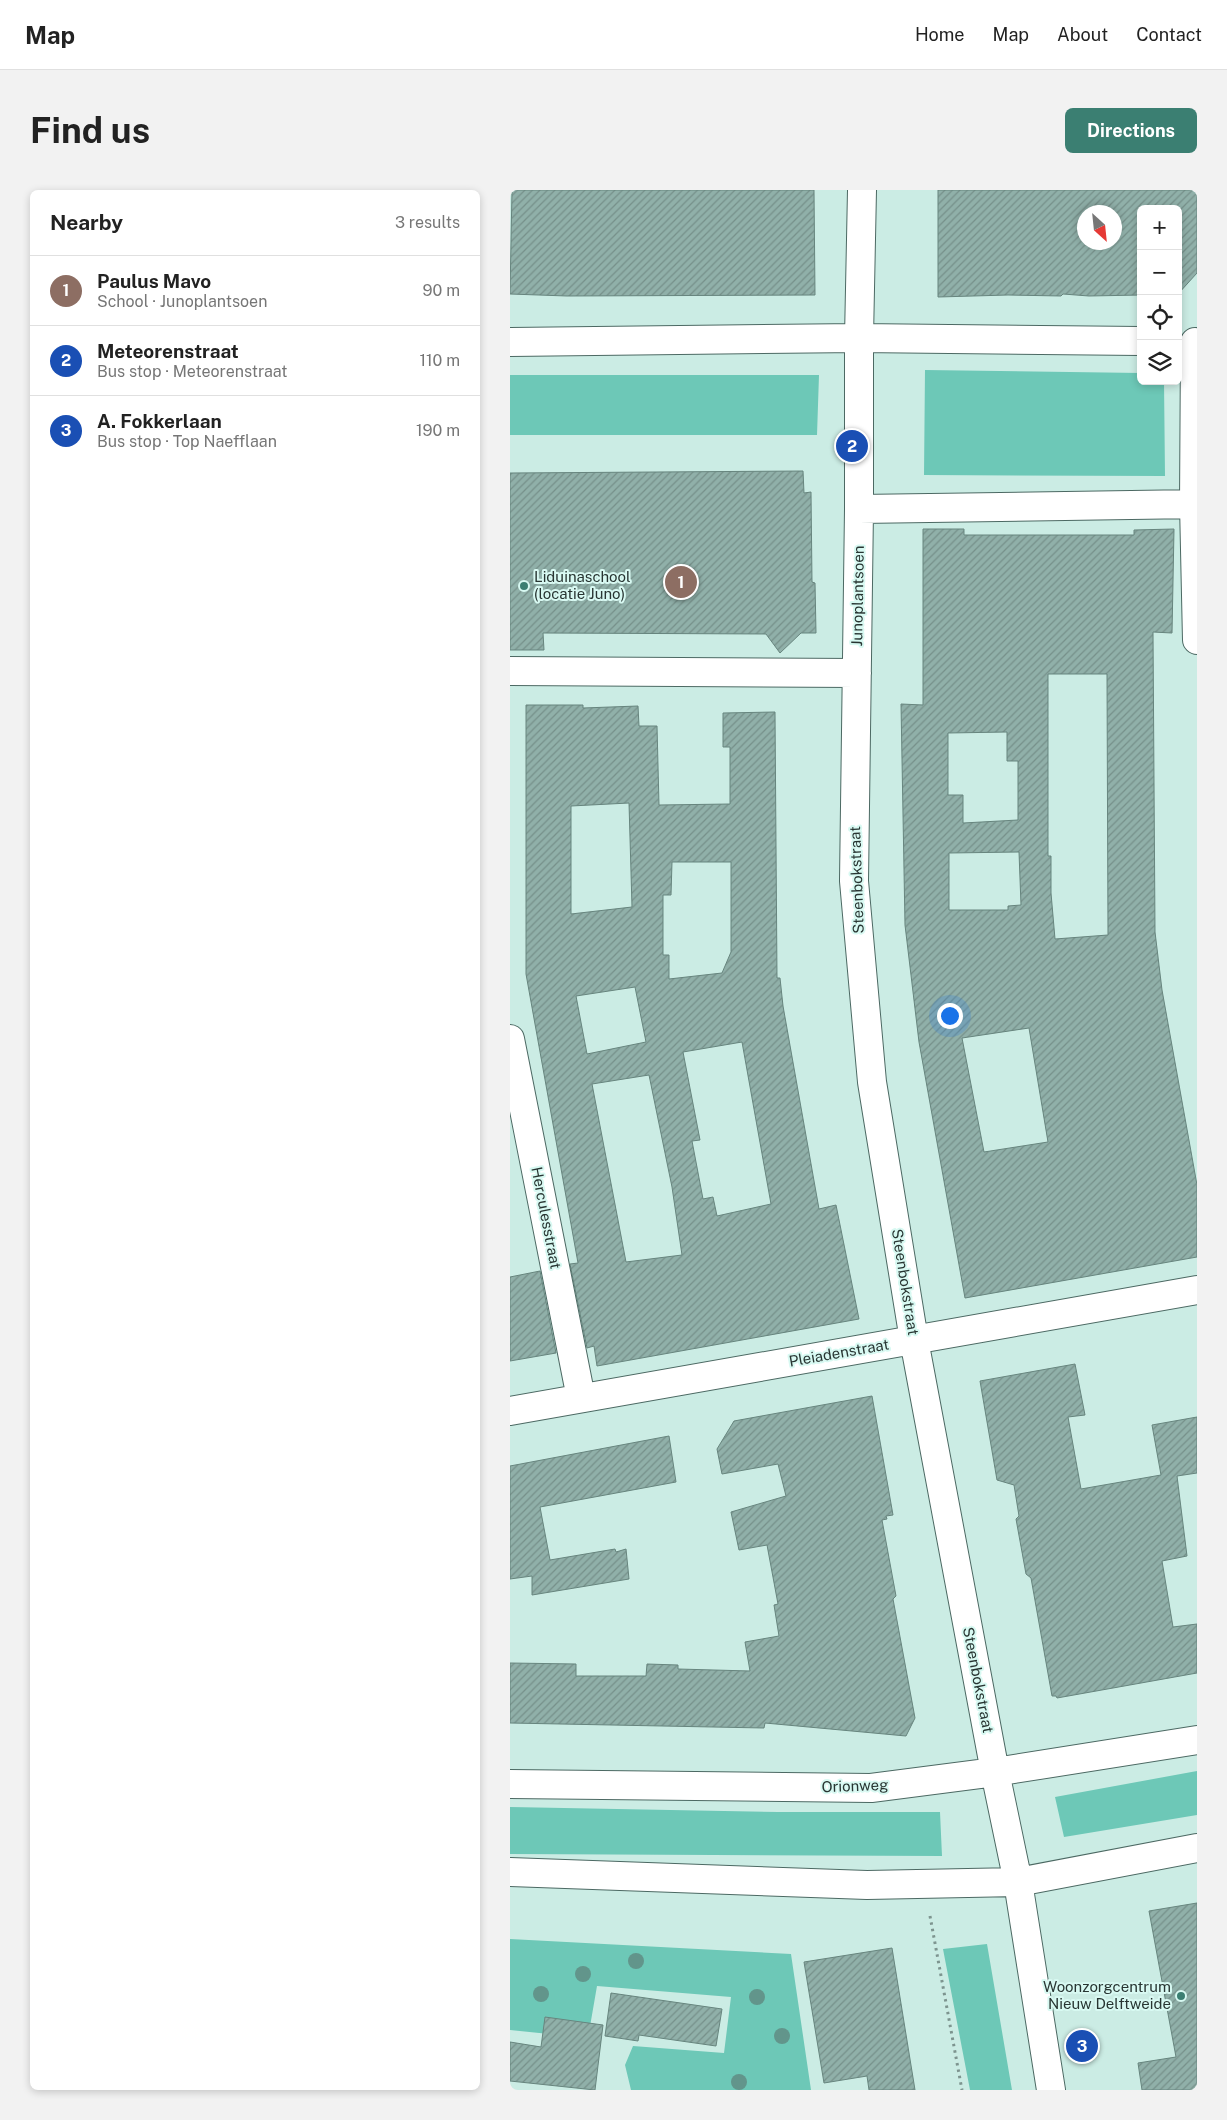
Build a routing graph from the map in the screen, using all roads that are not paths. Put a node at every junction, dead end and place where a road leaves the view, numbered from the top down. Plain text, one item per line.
1 (862, 190) edge
2 (858, 338) junction
3 (1137, 341) edge
4 (1190, 341) edge
5 (510, 342) edge
6 (1195, 504) edge
7 (859, 509) junction
8 (1197, 640) edge
9 (510, 671) edge
10 (857, 674) junction
11 (510, 1039) edge
12 (1197, 1290) edge
13 (914, 1340) junction
14 (581, 1398) junction
15 (510, 1411) edge
16 (1197, 1740) edge
17 (995, 1772) junction
18 (510, 1784) edge
19 (1197, 1848) edge
20 (510, 1872) edge
21 (1018, 1882) junction
22 (1051, 2090) edge

1 - 2 street, Junoplantsoen
2 - 3 street
2 - 5 street
2 - 7 street, Junoplantsoen
4 - 6 street
6 - 7 street
6 - 8 street
7 - 10 street, Junoplantsoen
9 - 10 street
10 - 13 street, Steenbokstraat
11 - 14 street, Herculesstraat
12 - 13 street, Pleiadenstraat
13 - 14 street, Pleiadenstraat
13 - 17 street, Steenbokstraat
14 - 15 street, Pleiadenstraat
16 - 17 street, Orionweg
17 - 18 street, Orionweg
17 - 21 street, Steenbokstraat
19 - 21 street
20 - 21 street
21 - 22 street, Steenbokstraat

